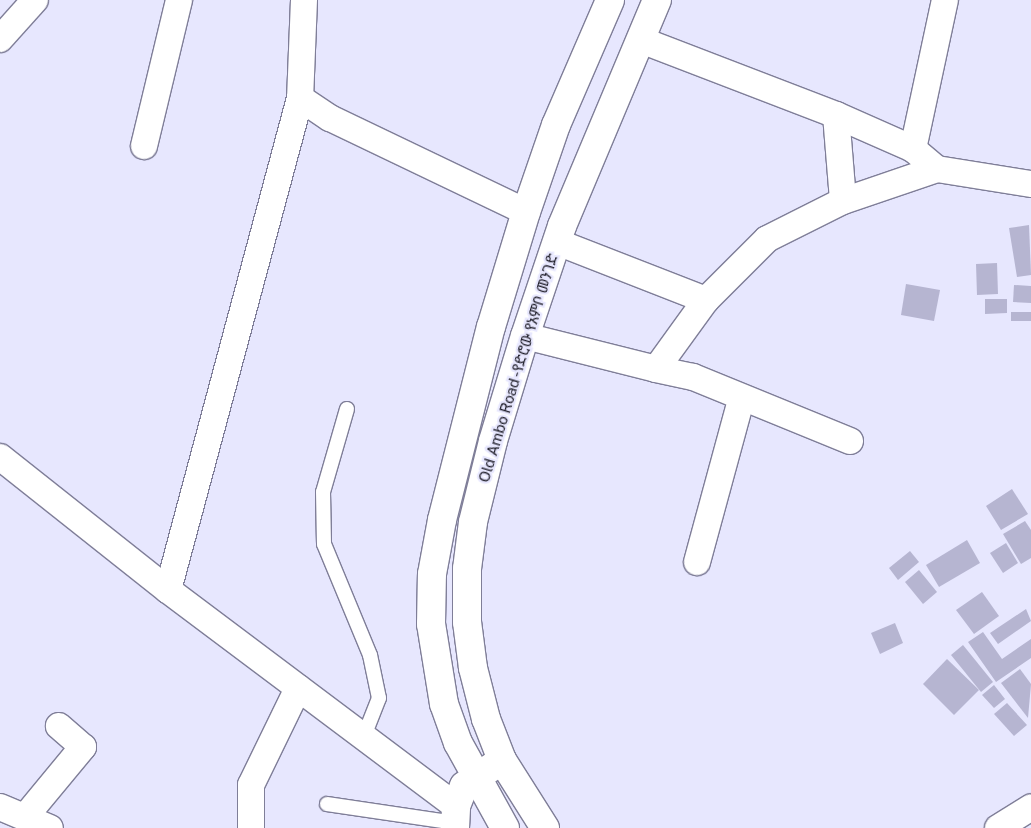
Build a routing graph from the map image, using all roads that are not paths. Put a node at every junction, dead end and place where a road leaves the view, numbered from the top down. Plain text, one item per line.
1 (35, 0) edge
2 (179, 0) edge
3 (304, 0) edge
4 (610, 0) edge
5 (657, 0) edge
6 (945, 0) edge
7 (0, 39) edge
8 (641, 40) junction
9 (300, 98) junction
10 (836, 115) junction
11 (144, 146) dead end
12 (913, 149) junction
13 (937, 169) junction
14 (1031, 184) edge
15 (843, 201) junction
16 (526, 212) junction
17 (557, 242) junction
18 (706, 300) junction
19 (525, 336) junction
20 (656, 369) junction
21 (741, 400) junction
22 (348, 409) dead end
23 (850, 441) dead end
24 (0, 457) edge
25 (697, 562) dead end
26 (168, 590) junction
27 (298, 688) junction
28 (59, 726) dead end
29 (364, 736) junction
30 (502, 760) junction
31 (475, 776) junction
32 (327, 804) dead end
33 (0, 807) edge
34 (1031, 807) edge
35 (25, 817) junction
36 (455, 819) edge
37 (50, 828) edge
38 (251, 828) edge
39 (505, 828) edge
40 (544, 828) edge
41 (998, 828) edge

1 - 7 street
2 - 11 street
3 - 9 street
4 - 16 main road, Old Ambo Road -የድሮው የአምቦ መንገድ
5 - 8 main road, Old Ambo Road -የድሮው የአምቦ መንገድ
6 - 12 street
8 - 10 street
8 - 17 main road, Old Ambo Road -የድሮው የአምቦ መንገድ
9 - 16 street
9 - 26 street
10 - 12 street
10 - 15 street
12 - 13 street
13 - 14 street
13 - 15 street
15 - 18 street
16 - 31 main road, Old Ambo Road -የድሮው የአምቦ መንገድ
17 - 18 street
17 - 19 main road, Old Ambo Road -የድሮው የአምቦ መንገድ
18 - 20 street
19 - 20 street
19 - 30 main road, Old Ambo Road -የድሮው የአምቦ መንገድ
20 - 21 street
21 - 23 street
21 - 25 street
22 - 29 lane
24 - 26 street
26 - 27 street
27 - 29 street
27 - 38 street
28 - 35 street
29 - 36 street
30 - 31 main road
30 - 40 main road, Old Ambo Road -የድሮው የአምቦ መንገድ
31 - 36 main road
31 - 39 main road, Old Ambo Road -የድሮው የአምቦ መንገድ
32 - 36 lane
33 - 35 street
34 - 41 street
35 - 37 street

